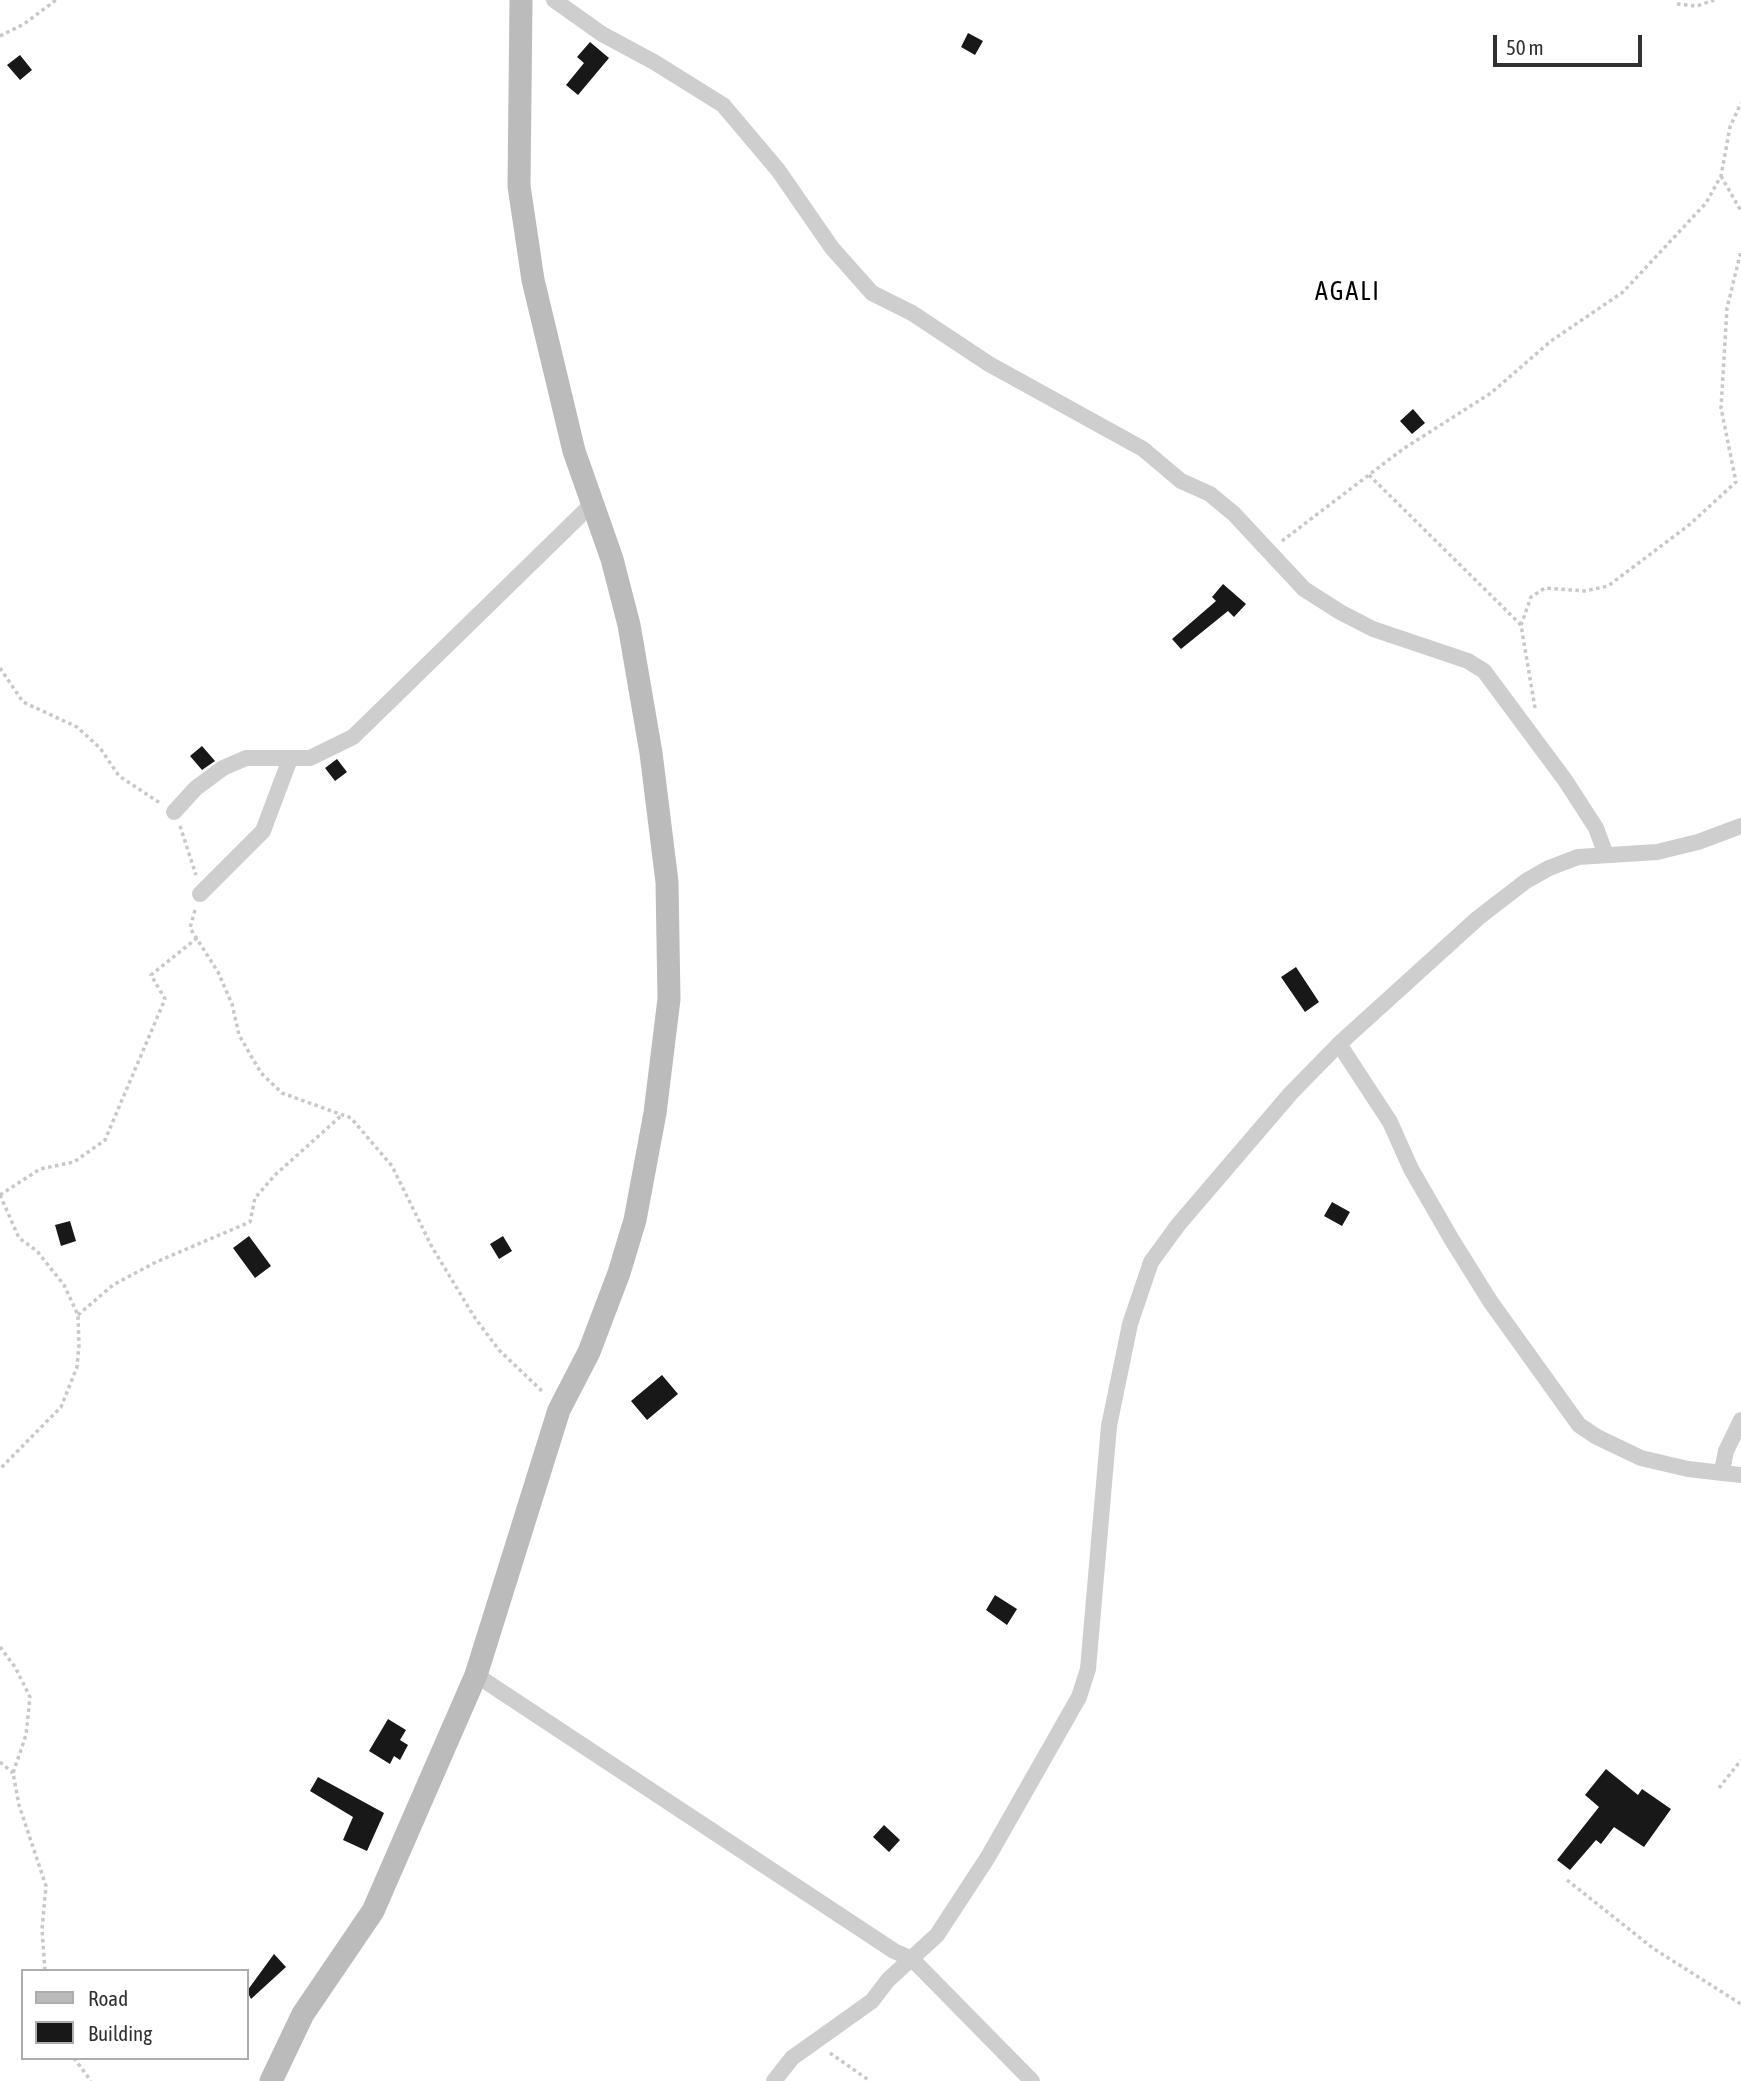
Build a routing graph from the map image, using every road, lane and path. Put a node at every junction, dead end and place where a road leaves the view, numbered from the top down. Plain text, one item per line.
1 (56, 0) edge
2 (521, 0) edge
3 (554, 0) edge
4 (1714, 0) edge
5 (1678, 4) dead end
6 (0, 36) edge
7 (1741, 103) edge
8 (1721, 176) junction
9 (1741, 211) edge
10 (1741, 251) edge
11 (1368, 475) junction
12 (591, 505) junction
13 (1267, 552) junction
14 (1521, 625) junction
15 (0, 668) edge
16 (1542, 747) junction
17 (290, 759) junction
18 (174, 812) junction
19 (1741, 826) edge
20 (1606, 855) junction
21 (200, 894) junction
22 (197, 938) junction
23 (1339, 1044) junction
24 (343, 1114) junction
25 (0, 1195) edge
26 (78, 1315) junction
27 (559, 1410) junction
28 (1741, 1420) edge
29 (0, 1469) edge
30 (1722, 1471) junction
31 (1741, 1475) edge
32 (0, 1647) edge
33 (476, 1675) junction
34 (1741, 1760) edge
35 (0, 1762) edge
36 (13, 1773) junction
37 (1719, 1788) dead end
38 (1567, 1880) dead end
39 (912, 1959) junction
40 (46, 1969) edge
41 (1741, 2004) edge
42 (814, 2042) junction
43 (75, 2060) edge
44 (91, 2081) edge
45 (271, 2081) edge
46 (774, 2081) edge
47 (870, 2081) edge
48 (1032, 2081) edge

1 - 6 path
2 - 12 street
3 - 13 street
4 - 5 path
7 - 8 path
8 - 9 path
8 - 11 path
10 - 14 path
11 - 13 path
11 - 14 path
12 - 17 street
12 - 27 street
13 - 16 street
14 - 16 path
15 - 18 path
16 - 20 street
17 - 18 street
17 - 21 street
18 - 21 path
19 - 20 street
20 - 23 street
21 - 22 path
22 - 24 path
22 - 25 path
23 - 30 street
23 - 39 street
24 - 26 path
24 - 27 path
25 - 26 path
26 - 29 path
27 - 33 street
28 - 30 street
30 - 31 street
32 - 36 path
33 - 39 street
33 - 45 street
34 - 37 path
35 - 36 path
36 - 40 path
38 - 41 path
39 - 42 street
39 - 48 street
42 - 46 street
42 - 47 path
43 - 44 path

